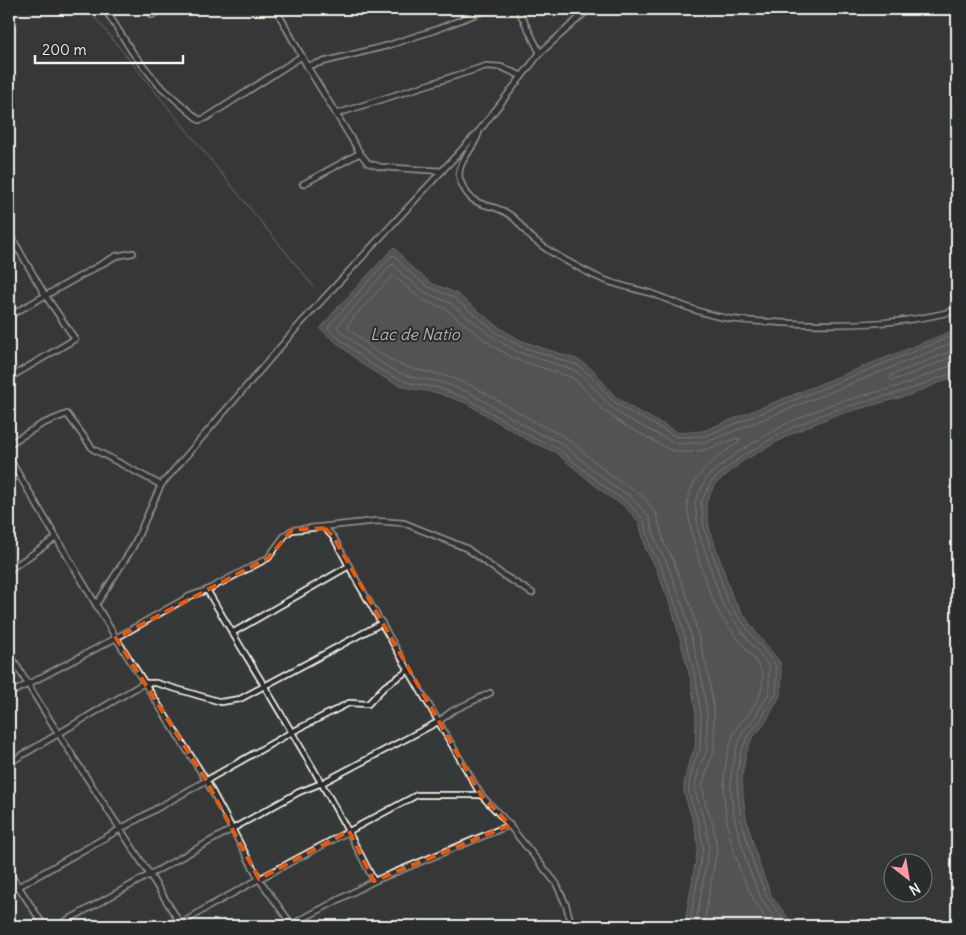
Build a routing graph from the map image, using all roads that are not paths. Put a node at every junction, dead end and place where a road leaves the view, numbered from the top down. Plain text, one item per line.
1 (105, 9) edge
2 (148, 9) edge
3 (162, 9) edge
4 (277, 9) edge
5 (488, 9) edge
6 (518, 9) edge
7 (589, 9) edge
8 (540, 53) junction
9 (302, 56) junction
10 (306, 66) junction
11 (522, 76) junction
12 (336, 114) junction
13 (479, 131) junction
14 (360, 154) junction
15 (442, 171) junction
16 (303, 184) dead end
17 (9, 234) edge
18 (18, 248) junction
19 (9, 253) edge
20 (133, 253) dead end
21 (45, 295) junction
22 (957, 310) edge
23 (9, 316) edge
24 (9, 378) edge
25 (9, 444) edge
26 (9, 458) edge
27 (161, 485) junction
28 (326, 528) junction
29 (56, 538) junction
30 (349, 566) junction
31 (9, 570) edge
32 (207, 590) junction
33 (532, 593) dead end
34 (96, 605) junction
35 (382, 623) junction
36 (232, 633) junction
37 (116, 638) junction
38 (9, 652) edge
39 (409, 670) junction
40 (144, 683) junction
41 (26, 684) junction
42 (264, 687) junction
43 (490, 693) dead end
44 (9, 694) edge
45 (438, 722) junction
46 (292, 732) junction
47 (58, 734) junction
48 (9, 763) edge
49 (206, 780) junction
50 (322, 783) junction
51 (481, 795) junction
52 (510, 826) junction
53 (121, 829) junction
54 (232, 830) junction
55 (349, 831) junction
56 (9, 872) edge
57 (149, 874) junction
58 (259, 879) junction
59 (374, 881) junction
60 (18, 887) junction
61 (9, 892) edge
62 (182, 925) edge
63 (291, 925) edge
64 (44, 926) edge
65 (57, 926) edge
66 (572, 926) edge

1 - 9 street
2 - 3 street
4 - 9 street
5 - 10 street
6 - 8 street
7 - 8 street
8 - 11 street
9 - 10 street
10 - 12 street
11 - 12 street
11 - 13 street
12 - 14 street
13 - 15 street
13 - 22 street
14 - 15 street
14 - 16 street
15 - 27 street
17 - 18 street
18 - 19 street
18 - 21 street
20 - 21 street
21 - 23 street
21 - 24 street
25 - 27 street
26 - 29 street
27 - 34 street
28 - 30 street
28 - 32 street
28 - 33 street
29 - 31 street
29 - 34 street
30 - 35 street
30 - 36 street
32 - 36 street
32 - 37 street
34 - 37 street
35 - 39 street
35 - 42 street
36 - 42 street
37 - 40 street
37 - 41 street
38 - 41 street
39 - 45 street
39 - 46 street
40 - 42 street
40 - 47 street
40 - 49 street
41 - 44 street
41 - 47 street
42 - 46 street
43 - 45 street
45 - 50 street
45 - 51 street
46 - 49 street
46 - 50 street
47 - 48 street
47 - 53 street
49 - 53 street
49 - 54 street
50 - 54 street
50 - 55 street
51 - 52 street
51 - 55 street
52 - 59 street
52 - 66 street
53 - 57 street
53 - 60 street
54 - 57 street
54 - 58 street
55 - 58 street
55 - 59 street
56 - 60 street
57 - 62 street
57 - 65 street
58 - 62 street
58 - 63 street
59 - 63 street
60 - 61 street
60 - 64 street

